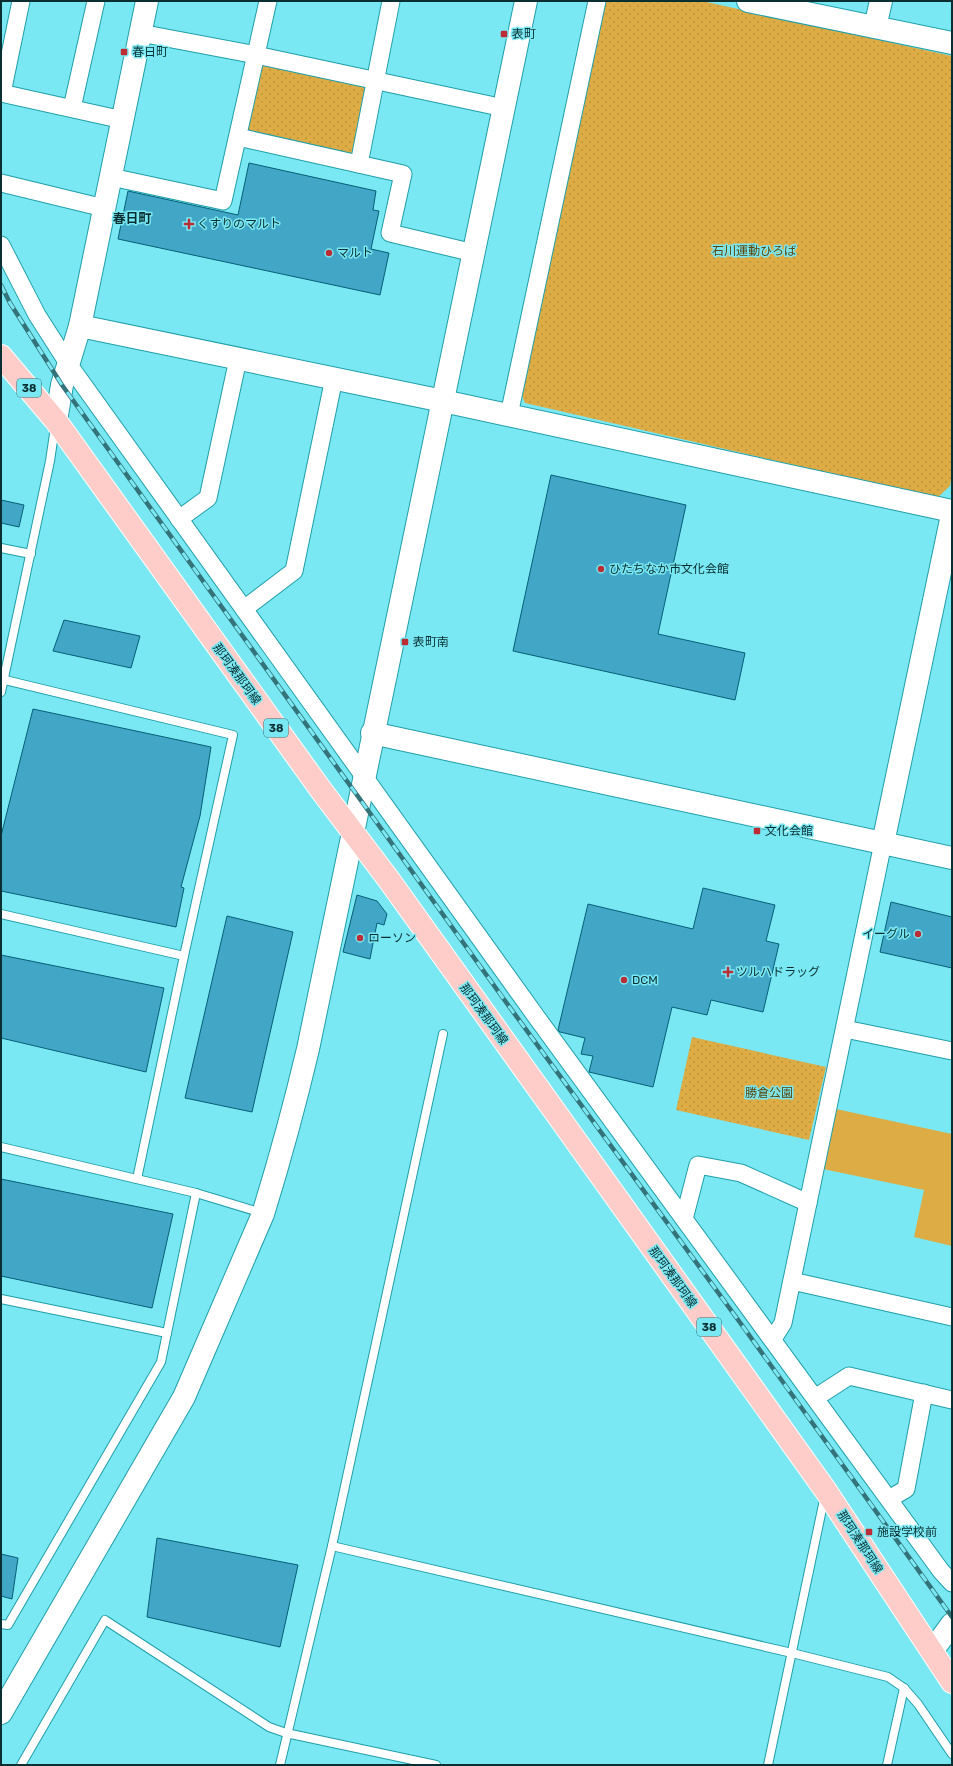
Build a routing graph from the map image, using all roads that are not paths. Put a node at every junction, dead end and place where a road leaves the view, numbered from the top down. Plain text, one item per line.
1 (21, 1) edge
2 (96, 1) edge
3 (148, 1) edge
4 (268, 1) edge
5 (392, 1) edge
6 (526, 1) edge
7 (597, 1) edge
8 (748, 1) edge
9 (881, 1) edge
10 (876, 27) junction
11 (140, 33) junction
12 (952, 43) edge
13 (256, 55) junction
14 (376, 80) junction
15 (1, 93) edge
16 (72, 108) junction
17 (504, 108) junction
18 (123, 120) junction
19 (238, 137) junction
20 (359, 164) junction
21 (111, 178) junction
22 (1, 183) edge
23 (104, 208) junction
24 (1, 245) edge
25 (474, 253) junction
26 (80, 326) junction
27 (1, 356) edge
28 (238, 358) junction
29 (69, 365) junction
30 (334, 378) junction
31 (443, 400) junction
32 (509, 415) junction
33 (56, 422) junction
34 (952, 511) edge
35 (952, 515) edge
36 (179, 519) junction
37 (1, 548) edge
38 (30, 554) junction
39 (244, 609) junction
40 (2, 679) edge
41 (1, 692) edge
42 (372, 733) junction
43 (364, 775) junction
44 (352, 832) junction
45 (883, 843) junction
46 (952, 858) edge
47 (1, 914) edge
48 (184, 956) junction
49 (845, 1029) junction
50 (443, 1034) dead end
51 (952, 1051) edge
52 (1, 1148) edge
53 (137, 1179) junction
54 (196, 1193) junction
55 (808, 1203) junction
56 (263, 1214) junction
57 (684, 1219) junction
58 (792, 1280) junction
59 (1, 1299) edge
60 (952, 1316) edge
61 (166, 1333) junction
62 (773, 1339) junction
63 (924, 1393) junction
64 (815, 1398) junction
65 (952, 1400) edge
66 (826, 1491) junction
67 (889, 1499) junction
68 (332, 1546) junction
69 (952, 1583) edge
70 (1, 1624) edge
71 (952, 1624) edge
72 (932, 1651) junction
73 (792, 1653) junction
74 (952, 1682) edge
75 (904, 1688) junction
76 (1, 1712) edge
77 (286, 1733) junction
78 (952, 1754) edge
79 (21, 1765) edge
80 (280, 1765) edge
81 (436, 1765) edge
82 (768, 1765) edge
83 (887, 1765) edge

1 - 15 street
2 - 16 street
3 - 11 street
4 - 13 street
5 - 14 street
6 - 17 street
7 - 32 street
8 - 10 street
9 - 10 street
10 - 12 street
11 - 13 street
11 - 18 street
13 - 14 street
13 - 19 street
14 - 17 street
14 - 20 street
15 - 16 street
16 - 18 street
17 - 25 street
18 - 21 street
19 - 20 street
19 - 21 street
20 - 25 street
21 - 23 street
22 - 23 street
23 - 26 street
24 - 29 street
25 - 31 street
26 - 28 street
26 - 29 street
27 - 33 main road, 那珂湊那珂線 / 38
28 - 30 street
28 - 36 street
29 - 33 street
29 - 36 street
30 - 31 street
30 - 39 street
31 - 32 street
31 - 42 street
32 - 34 street
33 - 38 lane
33 - 44 main road, 那珂湊那珂線 / 38
35 - 45 street
36 - 39 street
37 - 38 lane
38 - 40 lane
39 - 43 street
40 - 41 lane
40 - 48 lane
42 - 43 street
42 - 45 street
43 - 44 street
43 - 57 street
44 - 56 street
44 - 66 main road, 那珂湊那珂線 / 38
45 - 46 street
45 - 49 street
47 - 48 lane
48 - 53 lane
49 - 51 street
49 - 55 street
50 - 68 lane
52 - 53 lane
53 - 54 lane
54 - 56 lane
54 - 61 lane
55 - 57 street
55 - 58 street
56 - 76 street
57 - 62 street
58 - 60 street
58 - 62 street
59 - 61 lane
61 - 70 lane
62 - 64 street
63 - 64 street
63 - 65 street
63 - 67 street
64 - 67 street
66 - 72 main road, 那珂湊那珂線 / 38
66 - 73 lane
67 - 69 street
68 - 73 lane
68 - 77 lane
71 - 72 street
72 - 74 main road, 那珂湊那珂線 / 38
73 - 75 lane
73 - 82 lane
75 - 78 lane
75 - 83 lane
77 - 79 lane
77 - 80 lane
77 - 81 lane

